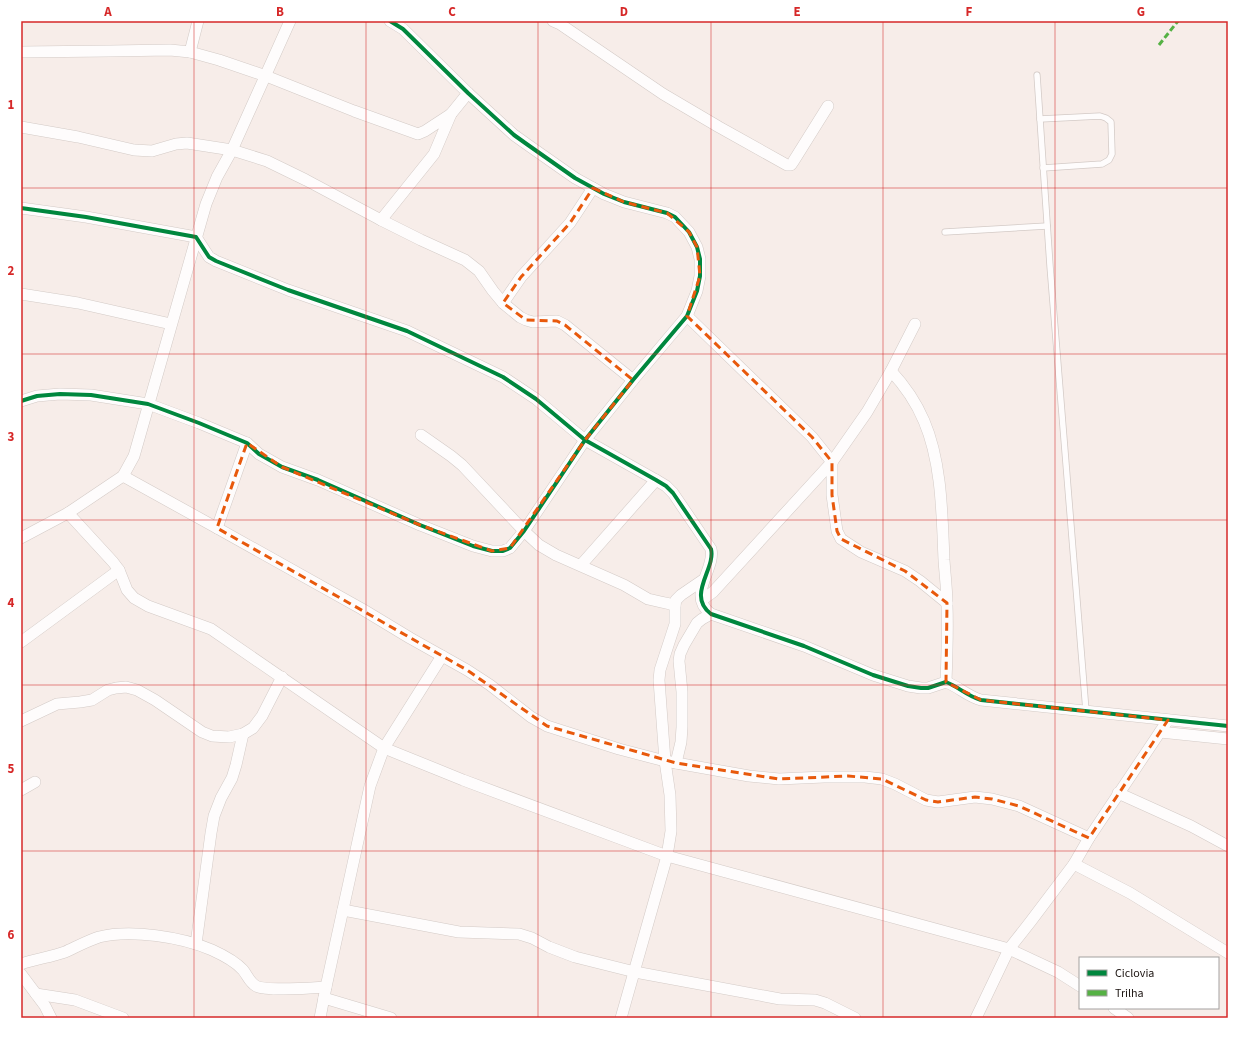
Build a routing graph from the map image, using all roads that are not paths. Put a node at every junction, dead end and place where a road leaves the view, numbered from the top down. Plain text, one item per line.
1 (198, 21) edge
2 (290, 21) edge
3 (390, 21) edge
4 (554, 21) edge
5 (21, 52) edge
6 (190, 52) junction
7 (1037, 75) dead end
8 (266, 76) junction
9 (468, 93) junction
10 (828, 106) dead end
11 (451, 114) junction
12 (1040, 119) junction
13 (21, 127) edge
14 (232, 150) junction
15 (1043, 168) junction
16 (593, 188) junction
17 (21, 208) edge
18 (381, 220) junction
19 (1047, 226) junction
20 (945, 232) dead end
21 (196, 237) junction
22 (21, 294) edge
23 (503, 303) junction
24 (687, 316) junction
25 (171, 324) junction
26 (915, 324) dead end
27 (891, 371) junction
28 (633, 380) junction
29 (21, 400) edge
30 (148, 404) junction
31 (421, 435) dead end
32 (585, 440) junction
33 (247, 443) junction
34 (832, 462) junction
35 (123, 476) junction
36 (656, 480) junction
37 (68, 513) junction
38 (217, 528) junction
39 (524, 531) junction
40 (21, 538) edge
41 (581, 566) junction
42 (119, 570) junction
43 (703, 580) junction
44 (702, 600) junction
45 (947, 603) junction
46 (675, 605) junction
47 (711, 614) junction
48 (21, 642) edge
49 (442, 656) junction
50 (282, 677) junction
51 (946, 682) junction
52 (1086, 711) junction
53 (1168, 720) junction
54 (21, 721) edge
55 (1228, 726) edge
56 (1160, 732) junction
57 (243, 734) junction
58 (1228, 739) edge
59 (384, 748) junction
60 (665, 761) junction
61 (676, 763) junction
62 (35, 782) dead end
63 (21, 790) edge
64 (1118, 793) junction
65 (1089, 838) junction
66 (1228, 846) edge
67 (667, 856) junction
68 (1074, 864) junction
69 (343, 910) junction
70 (196, 944) junction
71 (1009, 949) junction
72 (1228, 953) edge
73 (21, 964) edge
74 (635, 972) junction
75 (21, 974) edge
76 (1079, 985) edge
77 (325, 992) junction
78 (36, 994) junction
79 (1115, 1009) edge
80 (51, 1018) edge
81 (124, 1018) edge
82 (320, 1018) edge
83 (391, 1018) edge
84 (621, 1018) edge
85 (855, 1018) edge
86 (976, 1018) edge
87 (1128, 1018) edge

1 - 6 street
2 - 8 street
3 - 9 street
4 - 10 street
5 - 6 street
6 - 8 street
7 - 12 lane
8 - 11 street
8 - 14 street
9 - 11 street
9 - 16 street
11 - 18 street
12 - 15 lane
12 - 15 lane
13 - 14 street
14 - 18 street
14 - 21 street
15 - 19 lane
16 - 23 street
16 - 24 street
17 - 21 street
18 - 23 street
19 - 20 lane
19 - 52 lane
21 - 25 street
21 - 32 street
22 - 25 street
23 - 28 street
24 - 28 street
24 - 34 street
25 - 30 street
26 - 27 street
27 - 34 street
27 - 45 street
28 - 32 street
29 - 30 street
30 - 33 street
30 - 35 street
31 - 39 street
32 - 36 street
32 - 39 street
33 - 38 street
33 - 39 street
34 - 44 street
34 - 45 street
35 - 37 street
35 - 38 street
36 - 41 street
36 - 43 street
37 - 40 street
37 - 42 street
38 - 49 street
39 - 41 street
41 - 46 street
42 - 48 street
42 - 50 street
43 - 44 street
43 - 46 street
44 - 47 street
45 - 51 street
46 - 60 street
47 - 51 street
47 - 61 street
49 - 59 street
49 - 60 street
50 - 57 street
50 - 59 street
51 - 52 street
52 - 53 street
53 - 55 street
53 - 56 street
54 - 57 street
56 - 58 street
56 - 64 street
57 - 70 street
59 - 67 street
59 - 69 street
60 - 61 street
60 - 67 street
61 - 65 street
62 - 63 street
64 - 65 street
64 - 66 street
65 - 68 street
67 - 71 street
67 - 74 street
68 - 71 street
68 - 72 street
69 - 74 street
69 - 77 street
70 - 73 street
70 - 77 street
71 - 76 street
71 - 86 street
74 - 84 street
74 - 85 street
75 - 78 street
77 - 82 street
77 - 83 street
78 - 80 street
78 - 81 street
79 - 87 street

